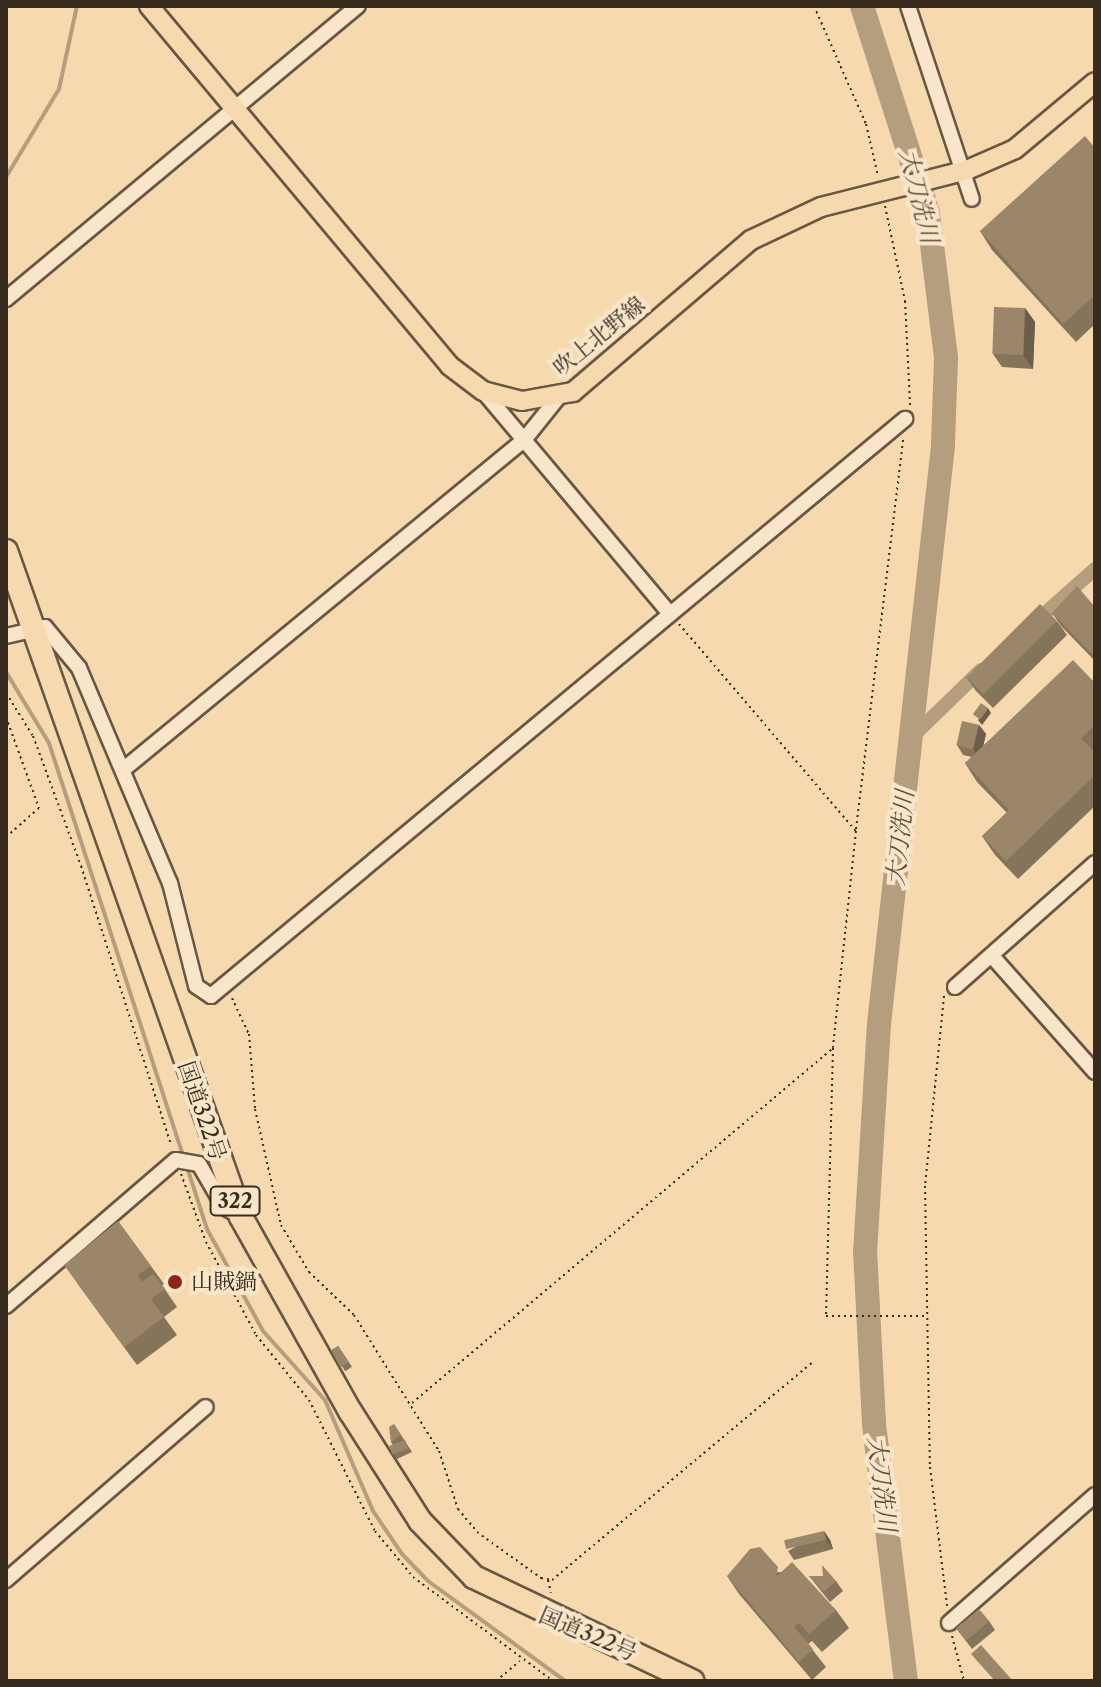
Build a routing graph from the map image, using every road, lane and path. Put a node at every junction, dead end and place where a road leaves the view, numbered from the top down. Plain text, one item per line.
1 (149, 6) edge
2 (358, 6) edge
3 (814, 6) edge
4 (908, 6) edge
5 (1095, 82) edge
6 (236, 108) junction
7 (967, 170) junction
8 (882, 192) junction
9 (972, 199) dead end
10 (6, 299) edge
11 (483, 391) junction
12 (557, 399) junction
13 (905, 419) junction
14 (524, 440) junction
15 (6, 551) edge
16 (670, 614) junction
17 (33, 627) junction
18 (6, 636) edge
19 (6, 693) edge
20 (6, 717) edge
21 (124, 769) junction
22 (856, 831) junction
23 (6, 837) edge
24 (1095, 863) edge
25 (992, 956) junction
26 (226, 986) junction
27 (955, 987) joint
28 (833, 1048) junction
29 (1095, 1072) edge
30 (176, 1160) junction
31 (241, 1217) junction
32 (6, 1306) edge
33 (927, 1316) junction
34 (813, 1362) dead end
35 (410, 1404) junction
36 (206, 1407) dead end
37 (1095, 1495) edge
38 (6, 1580) edge
39 (949, 1623) junction
40 (521, 1659) junction
41 (496, 1681) edge
42 (553, 1681) edge
43 (692, 1681) edge
44 (964, 1681) edge

1 - 6 main road
2 - 6 street
3 - 8 path
4 - 7 street
5 - 7 main road, 吹上北野線
6 - 10 street
6 - 11 main road
7 - 8 main road, 吹上北野線
7 - 9 street
8 - 12 main road, 吹上北野線
8 - 13 path
11 - 12 main road, 吹上北野線
11 - 14 street
12 - 14 street
13 - 16 street
13 - 22 path
14 - 16 street
14 - 21 street
15 - 17 highway, 国道322号 / 322
16 - 22 path
16 - 26 street
17 - 18 street
17 - 21 street
17 - 31 highway, 国道322号 / 322
19 - 30 path
20 - 23 path
21 - 26 street
22 - 28 path
24 - 25 street
25 - 27 street
25 - 29 street
26 - 35 path
27 - 33 path
28 - 33 path
28 - 35 path
30 - 31 street
30 - 32 street
30 - 40 path
31 - 43 highway, 国道322号 / 322
33 - 39 path
34 - 35 path
36 - 38 street
37 - 39 street
39 - 44 path
40 - 41 path
40 - 42 path

